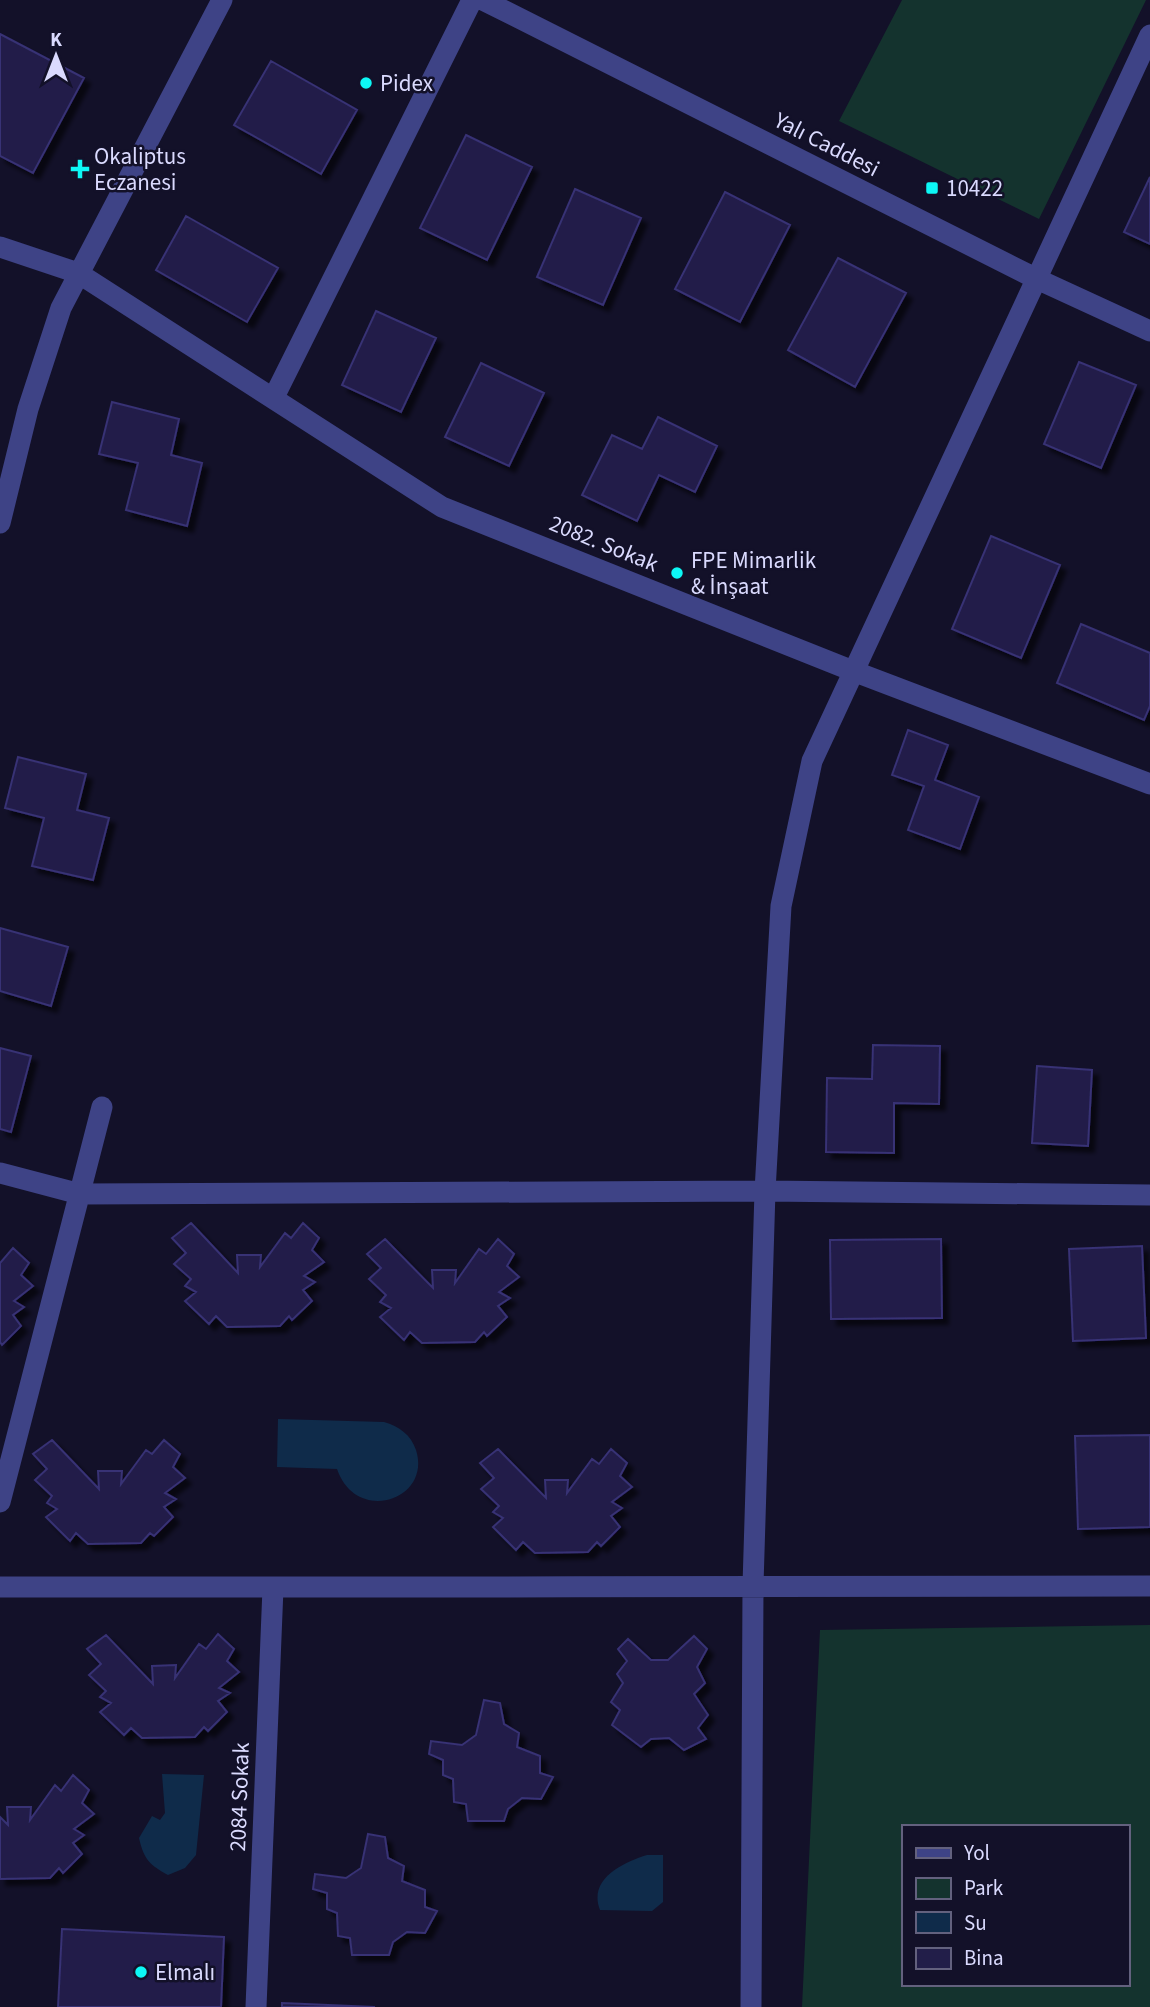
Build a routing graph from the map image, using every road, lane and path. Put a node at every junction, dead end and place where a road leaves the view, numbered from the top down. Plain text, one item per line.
1 (222, 0) edge
2 (472, 0) edge
3 (483, 0) edge
4 (1150, 35) edge
5 (0, 247) edge
6 (78, 273) junction
7 (1037, 279) junction
8 (1150, 331) edge
9 (274, 397) junction
10 (0, 523) edge
11 (853, 671) junction
12 (1150, 784) edge
13 (102, 1107) dead end
14 (0, 1173) edge
15 (765, 1191) junction
16 (80, 1194) junction
17 (1150, 1195) edge
18 (0, 1502) edge
19 (753, 1584) junction
20 (1150, 1586) edge
21 (0, 1587) edge
22 (273, 1588) junction
23 (256, 2007) edge
24 (751, 2007) edge

1 - 6 street
2 - 9 street
3 - 7 street, Yalı Caddesi
4 - 7 street
5 - 6 street, 2082. Sokak
6 - 9 street, 2082. Sokak
6 - 10 street
7 - 8 street, Yalı Caddesi
7 - 11 street
9 - 11 street, 2082. Sokak
11 - 12 street, 2082. Sokak
11 - 15 street
13 - 16 street
14 - 16 street
15 - 16 street
15 - 17 street
15 - 19 street
16 - 18 street
19 - 20 street
19 - 22 street
19 - 24 street
21 - 22 street
22 - 23 street, 2084 Sokak

